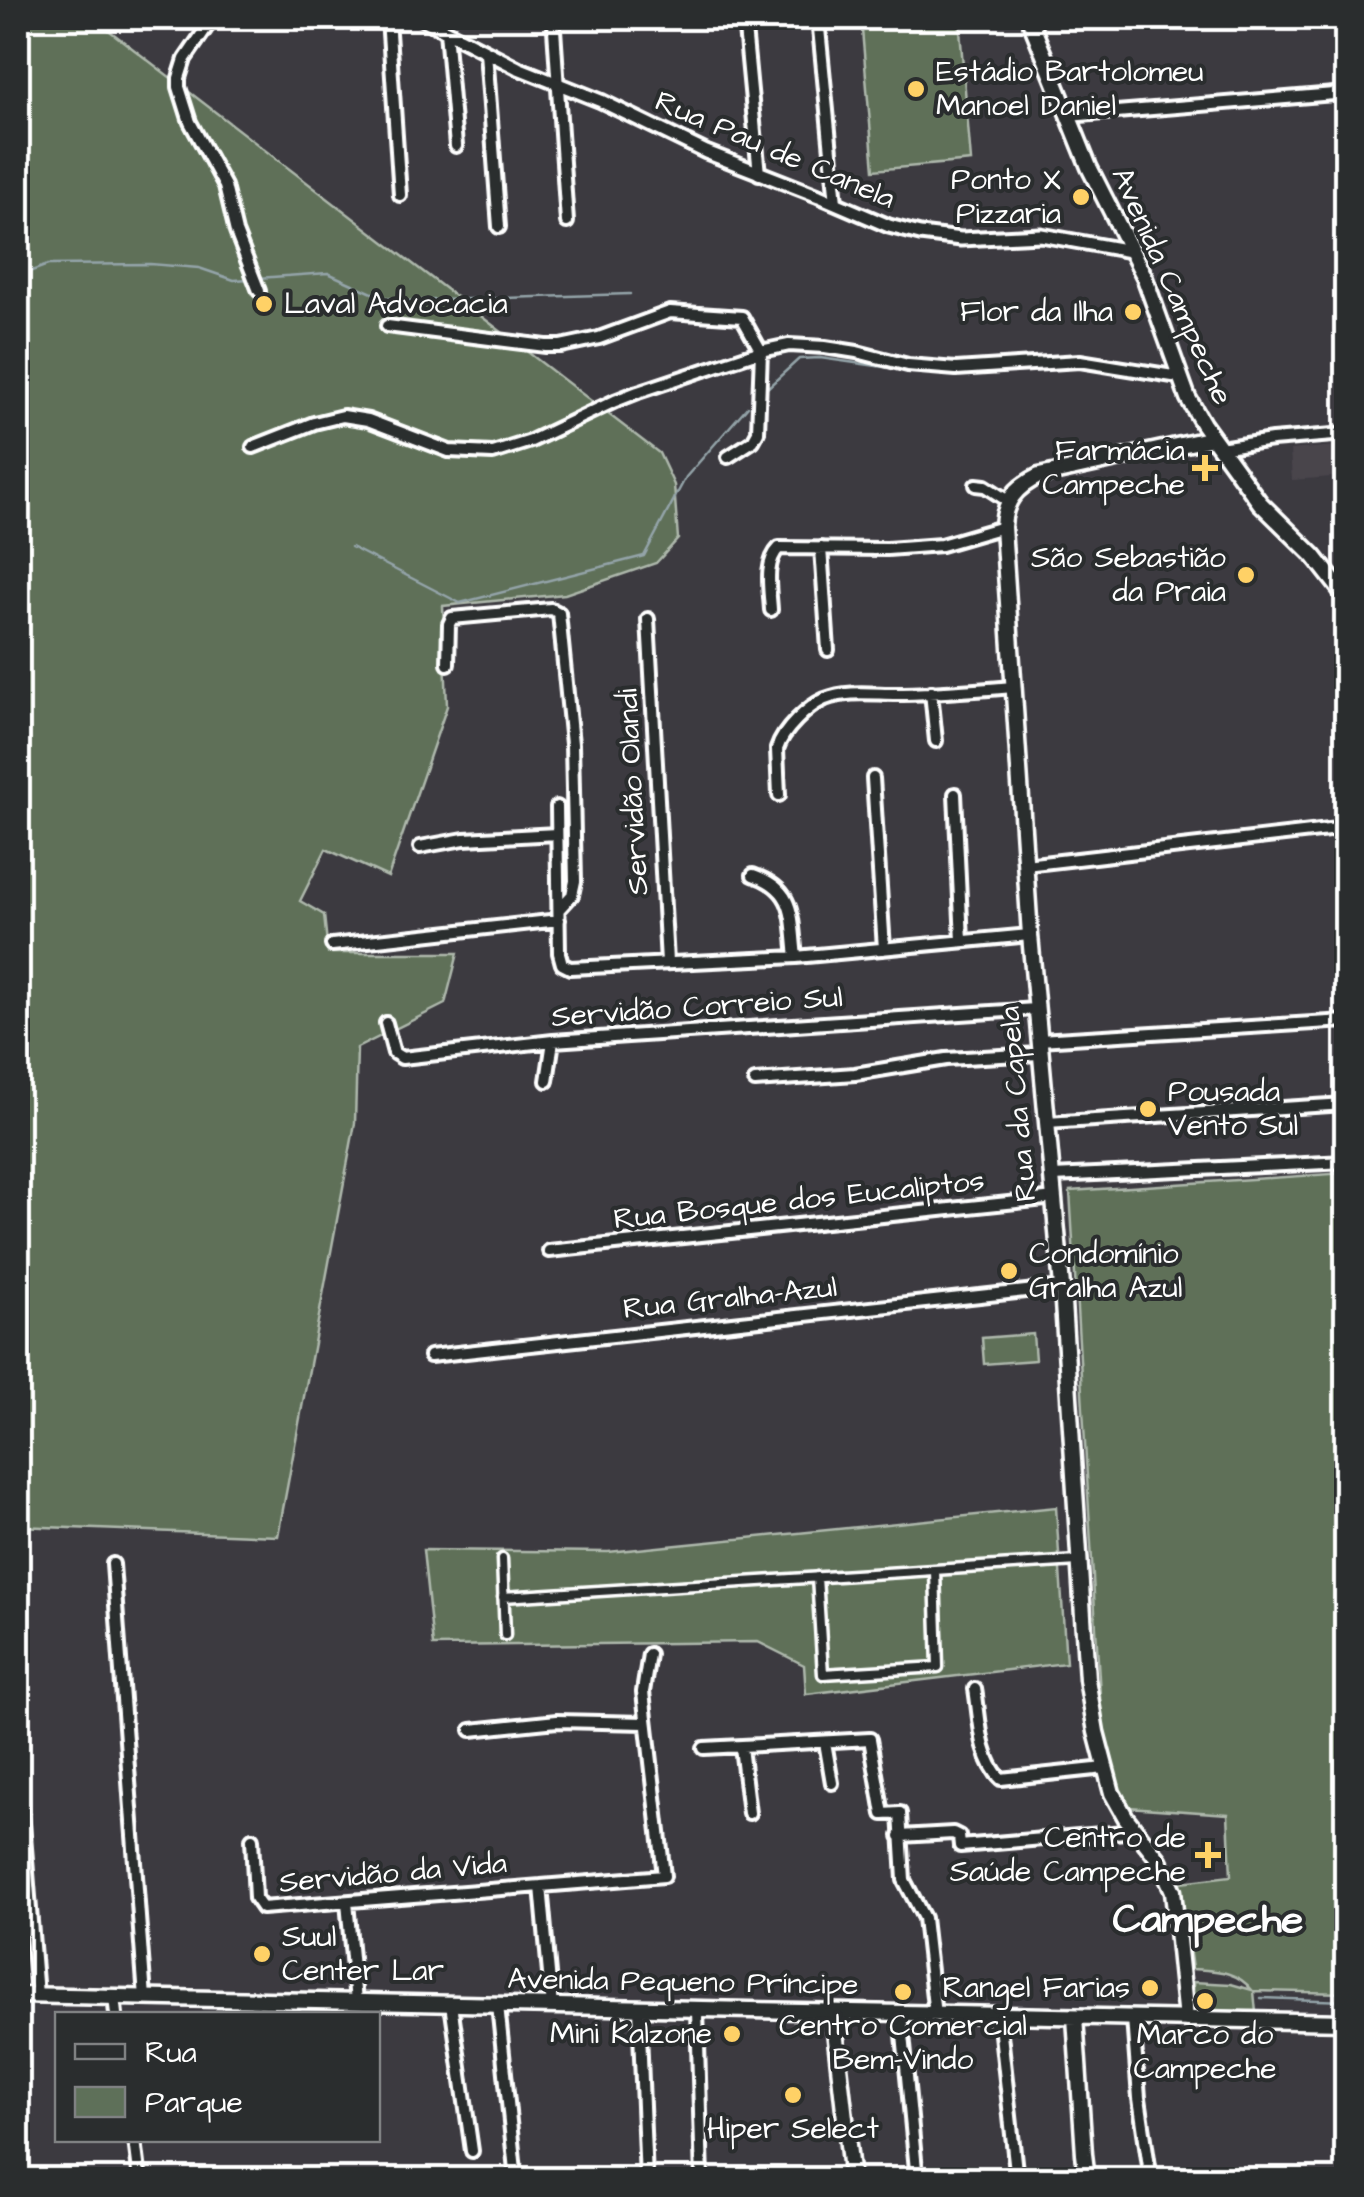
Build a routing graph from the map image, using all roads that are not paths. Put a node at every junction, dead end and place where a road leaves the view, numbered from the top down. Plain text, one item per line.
1 (213, 18) edge
2 (388, 18) edge
3 (421, 18) edge
4 (744, 18) edge
5 (818, 18) edge
6 (1029, 18) edge
7 (554, 29) dead end
8 (446, 31) junction
9 (486, 52) junction
10 (558, 84) junction
11 (1346, 93) edge
12 (1068, 116) junction
13 (456, 146) dead end
14 (759, 174) junction
15 (400, 195) dead end
16 (836, 202) junction
17 (567, 222) dead end
18 (498, 227) dead end
19 (1130, 251) junction
20 (256, 283) dead end
21 (387, 326) dead end
22 (761, 351) junction
23 (1179, 377) junction
24 (1346, 434) edge
25 (1217, 443) junction
26 (253, 447) dead end
27 (728, 457) dead end
28 (976, 485) dead end
29 (1008, 501) junction
30 (1003, 527) junction
31 (821, 548) junction
32 (1346, 597) edge
33 (771, 610) dead end
34 (648, 619) dead end
35 (828, 650) dead end
36 (448, 664) dead end
37 (1013, 688) junction
38 (931, 692) junction
39 (936, 741) dead end
40 (873, 778) dead end
41 (779, 794) dead end
42 (955, 794) dead end
43 (556, 807) dead end
44 (1346, 828) edge
45 (557, 834) junction
46 (420, 847) dead end
47 (1024, 864) junction
48 (753, 876) dead end
49 (559, 914) junction
50 (1030, 935) junction
51 (962, 941) junction
52 (332, 945) dead end
53 (884, 949) junction
54 (796, 957) junction
55 (667, 962) junction
56 (1036, 1009) junction
57 (1346, 1021) edge
58 (386, 1023) dead end
59 (553, 1041) junction
60 (1039, 1047) junction
61 (755, 1081) dead end
62 (547, 1082) dead end
63 (1346, 1104) edge
64 (1047, 1123) junction
65 (1346, 1162) edge
66 (1052, 1176) junction
67 (1054, 1198) junction
68 (549, 1252) dead end
69 (1062, 1287) junction
70 (430, 1356) dead end
71 (502, 1559) dead end
72 (1078, 1561) junction
73 (112, 1564) dead end
74 (935, 1570) junction
75 (817, 1577) junction
76 (503, 1597) junction
77 (505, 1636) dead end
78 (649, 1654) dead end
79 (975, 1688) dead end
80 (646, 1722) junction
81 (471, 1730) dead end
82 (825, 1742) junction
83 (740, 1747) junction
84 (704, 1748) dead end
85 (18, 1762) edge
86 (1105, 1768) junction
87 (832, 1783) dead end
88 (748, 1813) dead end
89 (1137, 1832) junction
90 (900, 1836) junction
91 (252, 1839) dead end
92 (541, 1886) junction
93 (347, 1902) junction
94 (18, 1995) edge
95 (37, 1995) junction
96 (114, 1997) junction
97 (145, 1998) junction
98 (356, 2002) junction
99 (450, 2004) junction
100 (498, 2005) junction
101 (552, 2006) junction
102 (639, 2008) junction
103 (696, 2010) junction
104 (116, 2012) edge
105 (833, 2012) junction
106 (901, 2014) junction
107 (935, 2014) junction
108 (998, 2016) junction
109 (1075, 2018) junction
110 (1133, 2018) junction
111 (1186, 2019) junction
112 (1346, 2022) edge
113 (135, 2142) edge
114 (472, 2150) dead end
115 (1150, 2173) dead end
116 (140, 2180) edge
117 (516, 2180) edge
118 (646, 2180) edge
119 (702, 2180) edge
120 (852, 2180) edge
121 (916, 2180) edge
122 (1017, 2180) edge
123 (1092, 2180) edge

1 - 20 street
2 - 15 street
3 - 8 street, Rua Pau de Canela
4 - 14 street
5 - 16 street
6 - 12 main road, Avenida Campeche
7 - 10 street
8 - 9 street, Rua Pau de Canela
8 - 13 street
9 - 10 street, Rua Pau de Canela
9 - 18 street
10 - 14 street, Rua Pau de Canela
10 - 17 street
11 - 12 street
12 - 19 main road, Avenida Campeche
14 - 16 street, Rua Pau de Canela
16 - 19 street, Rua Pau de Canela
19 - 23 main road, Avenida Campeche
21 - 22 street
22 - 23 street
22 - 26 street
22 - 27 street
23 - 25 main road, Avenida Campeche
24 - 25 street
25 - 29 main road
25 - 32 main road, Avenida Campeche
28 - 29 street
29 - 30 main road, Rua da Capela
30 - 31 street
30 - 37 main road, Rua da Capela
31 - 33 street
31 - 35 street
34 - 55 street, Servidão Olandi
36 - 49 street
37 - 38 street
37 - 47 main road, Rua da Capela
38 - 39 street
38 - 41 street
40 - 53 street
42 - 51 street
43 - 45 street
44 - 47 street
45 - 46 street
45 - 49 street
47 - 50 main road, Rua da Capela
48 - 54 street
49 - 52 street
49 - 55 street
50 - 51 street
50 - 56 main road, Rua da Capela
51 - 53 street
53 - 54 street
54 - 55 street
56 - 59 street, Servidão Correio Sul
56 - 60 main road, Rua da Capela
57 - 60 street
58 - 59 street, Servidão Correio Sul
59 - 62 street
60 - 61 street
60 - 64 main road, Rua da Capela
63 - 64 street
64 - 66 main road, Rua da Capela
65 - 66 street
66 - 67 main road, Rua da Capela
67 - 68 street, Rua Bosque dos Eucaliptos
67 - 69 main road, Rua da Capela
69 - 70 street, Rua Gralha-Azul
69 - 72 main road, Rua da Capela
71 - 76 street
72 - 74 street
72 - 86 main road, Rua da Capela
73 - 97 street
74 - 75 street
74 - 75 street
75 - 76 street
76 - 77 street
78 - 80 street
79 - 86 street
80 - 81 street
80 - 92 street, Servidão da Vida
82 - 83 street
82 - 87 street
82 - 90 street
83 - 84 street
83 - 88 street
85 - 95 street
86 - 89 main road, Rua da Capela
89 - 90 street
89 - 111 main road, Rua da Capela
90 - 107 street
91 - 93 street, Servidão da Vida
92 - 93 street, Servidão da Vida
92 - 101 street
93 - 98 street
94 - 95 main road, Avenida Pequeno Príncipe
95 - 96 main road, Avenida Pequeno Príncipe
96 - 97 main road, Avenida Pequeno Príncipe
96 - 104 street
97 - 98 main road, Avenida Pequeno Príncipe
98 - 99 main road, Avenida Pequeno Príncipe
99 - 100 main road, Avenida Pequeno Príncipe
99 - 114 street
100 - 101 main road, Avenida Pequeno Príncipe
100 - 117 street
101 - 102 main road, Avenida Pequeno Príncipe
102 - 103 main road, Avenida Pequeno Príncipe
102 - 118 street
103 - 105 main road, Avenida Pequeno Príncipe
103 - 119 street
105 - 106 main road, Avenida Pequeno Príncipe
105 - 120 main road
106 - 107 main road, Avenida Pequeno Príncipe
106 - 121 street
107 - 108 main road, Avenida Pequeno Príncipe
108 - 109 main road, Avenida Pequeno Príncipe
108 - 122 street
109 - 110 main road, Avenida Pequeno Príncipe
109 - 123 main road
110 - 111 main road, Avenida Pequeno Príncipe
110 - 115 street
111 - 112 main road, Avenida Pequeno Príncipe
113 - 116 street

